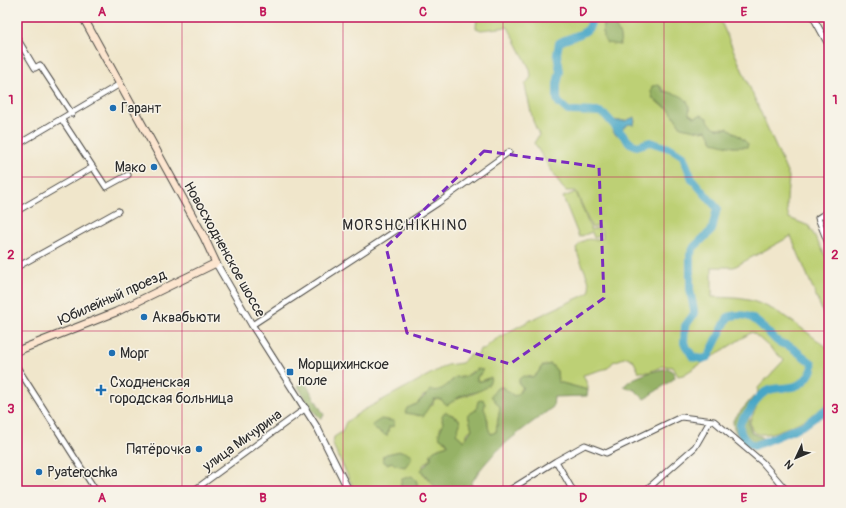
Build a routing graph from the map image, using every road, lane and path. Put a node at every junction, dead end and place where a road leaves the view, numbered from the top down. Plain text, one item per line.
1 (83, 17) edge
2 (813, 17) edge
3 (17, 38) edge
4 (829, 46) edge
5 (120, 84) junction
6 (72, 114) junction
7 (62, 120) junction
8 (17, 145) edge
9 (509, 152) dead end
10 (93, 167) junction
11 (128, 175) dead end
12 (17, 211) edge
13 (118, 211) dead end
14 (829, 211) edge
15 (829, 246) edge
16 (216, 263) junction
17 (17, 267) edge
18 (252, 325) junction
19 (17, 351) edge
20 (17, 367) edge
21 (306, 408) junction
22 (710, 421) junction
23 (556, 461) junction
24 (650, 486) junction
25 (96, 491) edge
26 (193, 491) edge
27 (349, 491) edge
28 (508, 491) edge
29 (573, 491) edge
30 (645, 491) edge
31 (655, 491) edge
32 (787, 491) edge

1 - 5 main road, Новосходненское шоссе
2 - 4 street
3 - 6 street
5 - 6 street
5 - 16 main road, Новосходненское шоссе
6 - 7 street
7 - 8 street
7 - 10 street
9 - 18 street
10 - 11 street
10 - 12 street
13 - 17 street
14 - 15 street
16 - 18 street, Новосходненское шоссе
16 - 19 main road, Юбилейный проезд
18 - 21 street, Новосходненское шоссе
20 - 25 street
21 - 26 street, улица Мичурина
21 - 27 street, Новосходненское шоссе
22 - 23 street
22 - 24 street
22 - 32 street
23 - 28 street
23 - 29 street
24 - 30 street
24 - 31 street

